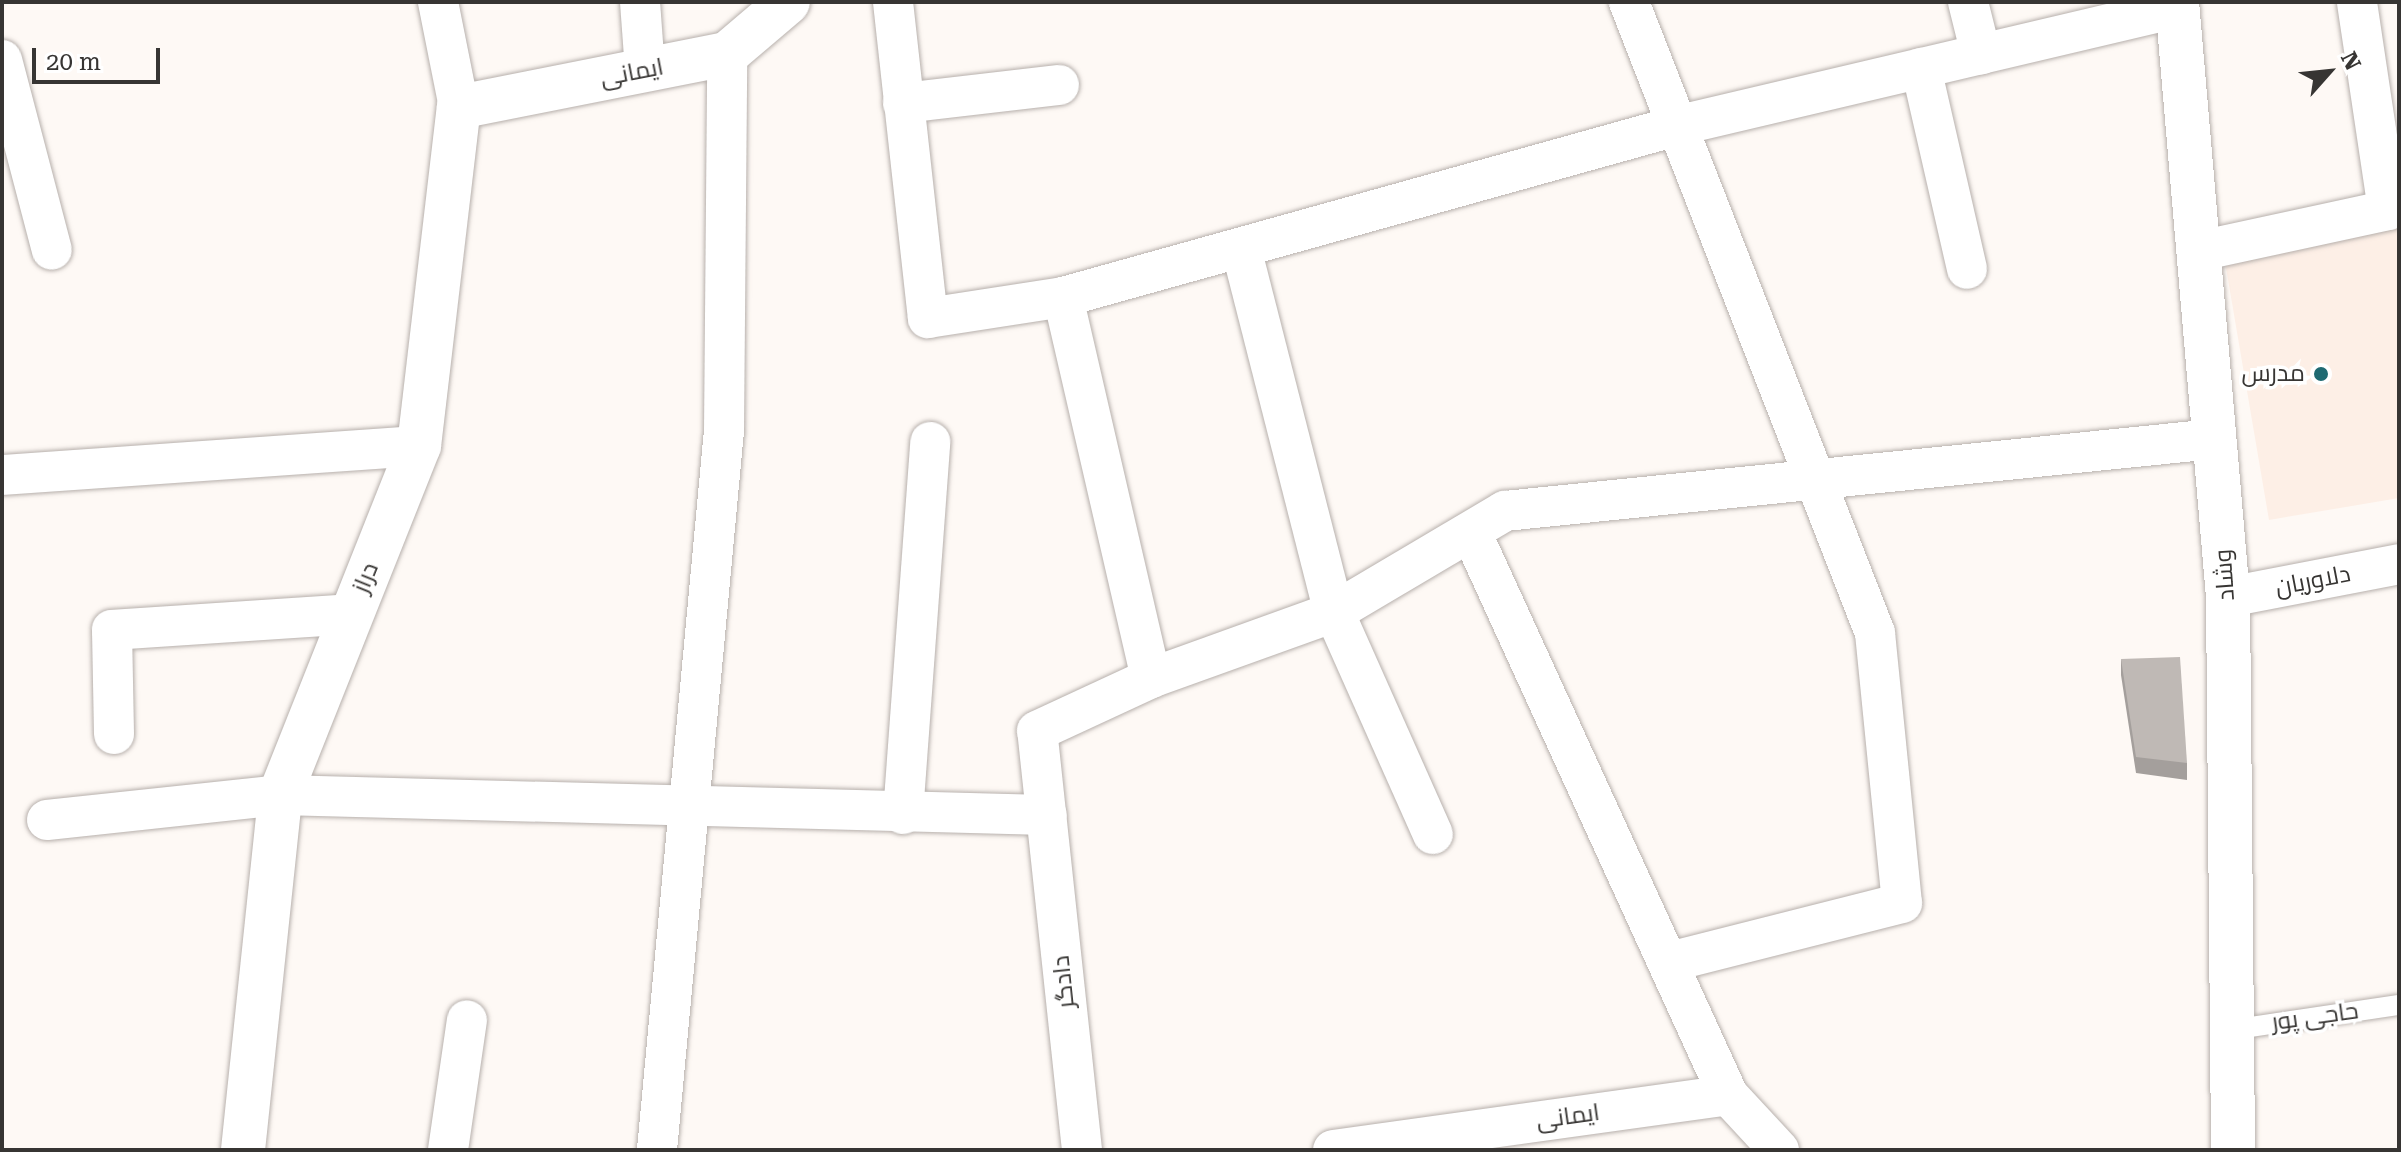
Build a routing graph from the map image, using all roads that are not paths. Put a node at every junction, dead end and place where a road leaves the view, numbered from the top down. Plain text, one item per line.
1 (438, 2) edge
2 (640, 2) edge
3 (788, 2) edge
4 (893, 2) edge
5 (1629, 2) edge
6 (1968, 2) edge
7 (2357, 2) edge
8 (2177, 5) edge
9 (727, 54) junction
10 (1981, 54) junction
11 (2, 60) edge
12 (1921, 68) junction
13 (645, 70) junction
14 (1059, 85) dead end
15 (903, 103) junction
16 (459, 107) junction
17 (1680, 125) junction
18 (2394, 209) edge
19 (1241, 248) junction
20 (52, 250) dead end
21 (2199, 251) junction
22 (1967, 269) dead end
23 (1063, 297) junction
24 (2214, 439) junction
25 (930, 442) dead end
26 (419, 446) junction
27 (2, 475) edge
28 (1810, 481) junction
29 (1472, 534) junction
30 (2399, 564) edge
31 (2228, 597) junction
32 (1334, 612) junction
33 (352, 614) junction
34 (1151, 678) junction
35 (114, 734) dead end
36 (280, 795) junction
37 (688, 806) junction
38 (903, 814) junction
39 (1047, 815) junction
40 (47, 820) dead end
41 (1433, 834) dead end
42 (1668, 962) junction
43 (2399, 1005) edge
44 (467, 1020) dead end
45 (2231, 1030) junction
46 (1728, 1095) junction
47 (243, 1150) edge
48 (448, 1150) edge
49 (657, 1150) edge
50 (1082, 1150) edge
51 (1333, 1150) edge
52 (1779, 1150) edge
53 (2233, 1150) edge

1 - 16 street, دراز
2 - 13 street
3 - 9 street, ایمانی
4 - 15 street
5 - 17 street
6 - 10 street
7 - 18 street
8 - 10 street
8 - 21 street, وشاد
9 - 13 street, ایمانی
9 - 37 street
10 - 12 street
11 - 20 street
12 - 17 street
12 - 22 street
13 - 16 street, ایمانی
14 - 15 street
15 - 23 street
16 - 26 street, دراز
17 - 19 street
17 - 28 street
18 - 21 street
19 - 23 street
19 - 32 street
21 - 24 street, وشاد
23 - 34 street
24 - 28 street
24 - 31 street, وشاد
25 - 38 street
26 - 27 street
26 - 33 street, دراز
28 - 29 street
28 - 42 street
29 - 32 street
29 - 42 street
30 - 31 street, دلاوریان
31 - 45 street, وشاد
32 - 34 street
32 - 41 street
33 - 35 street
33 - 36 street, دراز
34 - 39 street, دادگر
36 - 37 street
36 - 40 street
36 - 47 street, دراز
37 - 38 street
37 - 49 street
38 - 39 street
39 - 50 street, دادگر
42 - 46 street
43 - 45 lane, حاجی پور
44 - 48 street
45 - 53 street, وشاد
46 - 51 street, ایمانی
46 - 52 street

